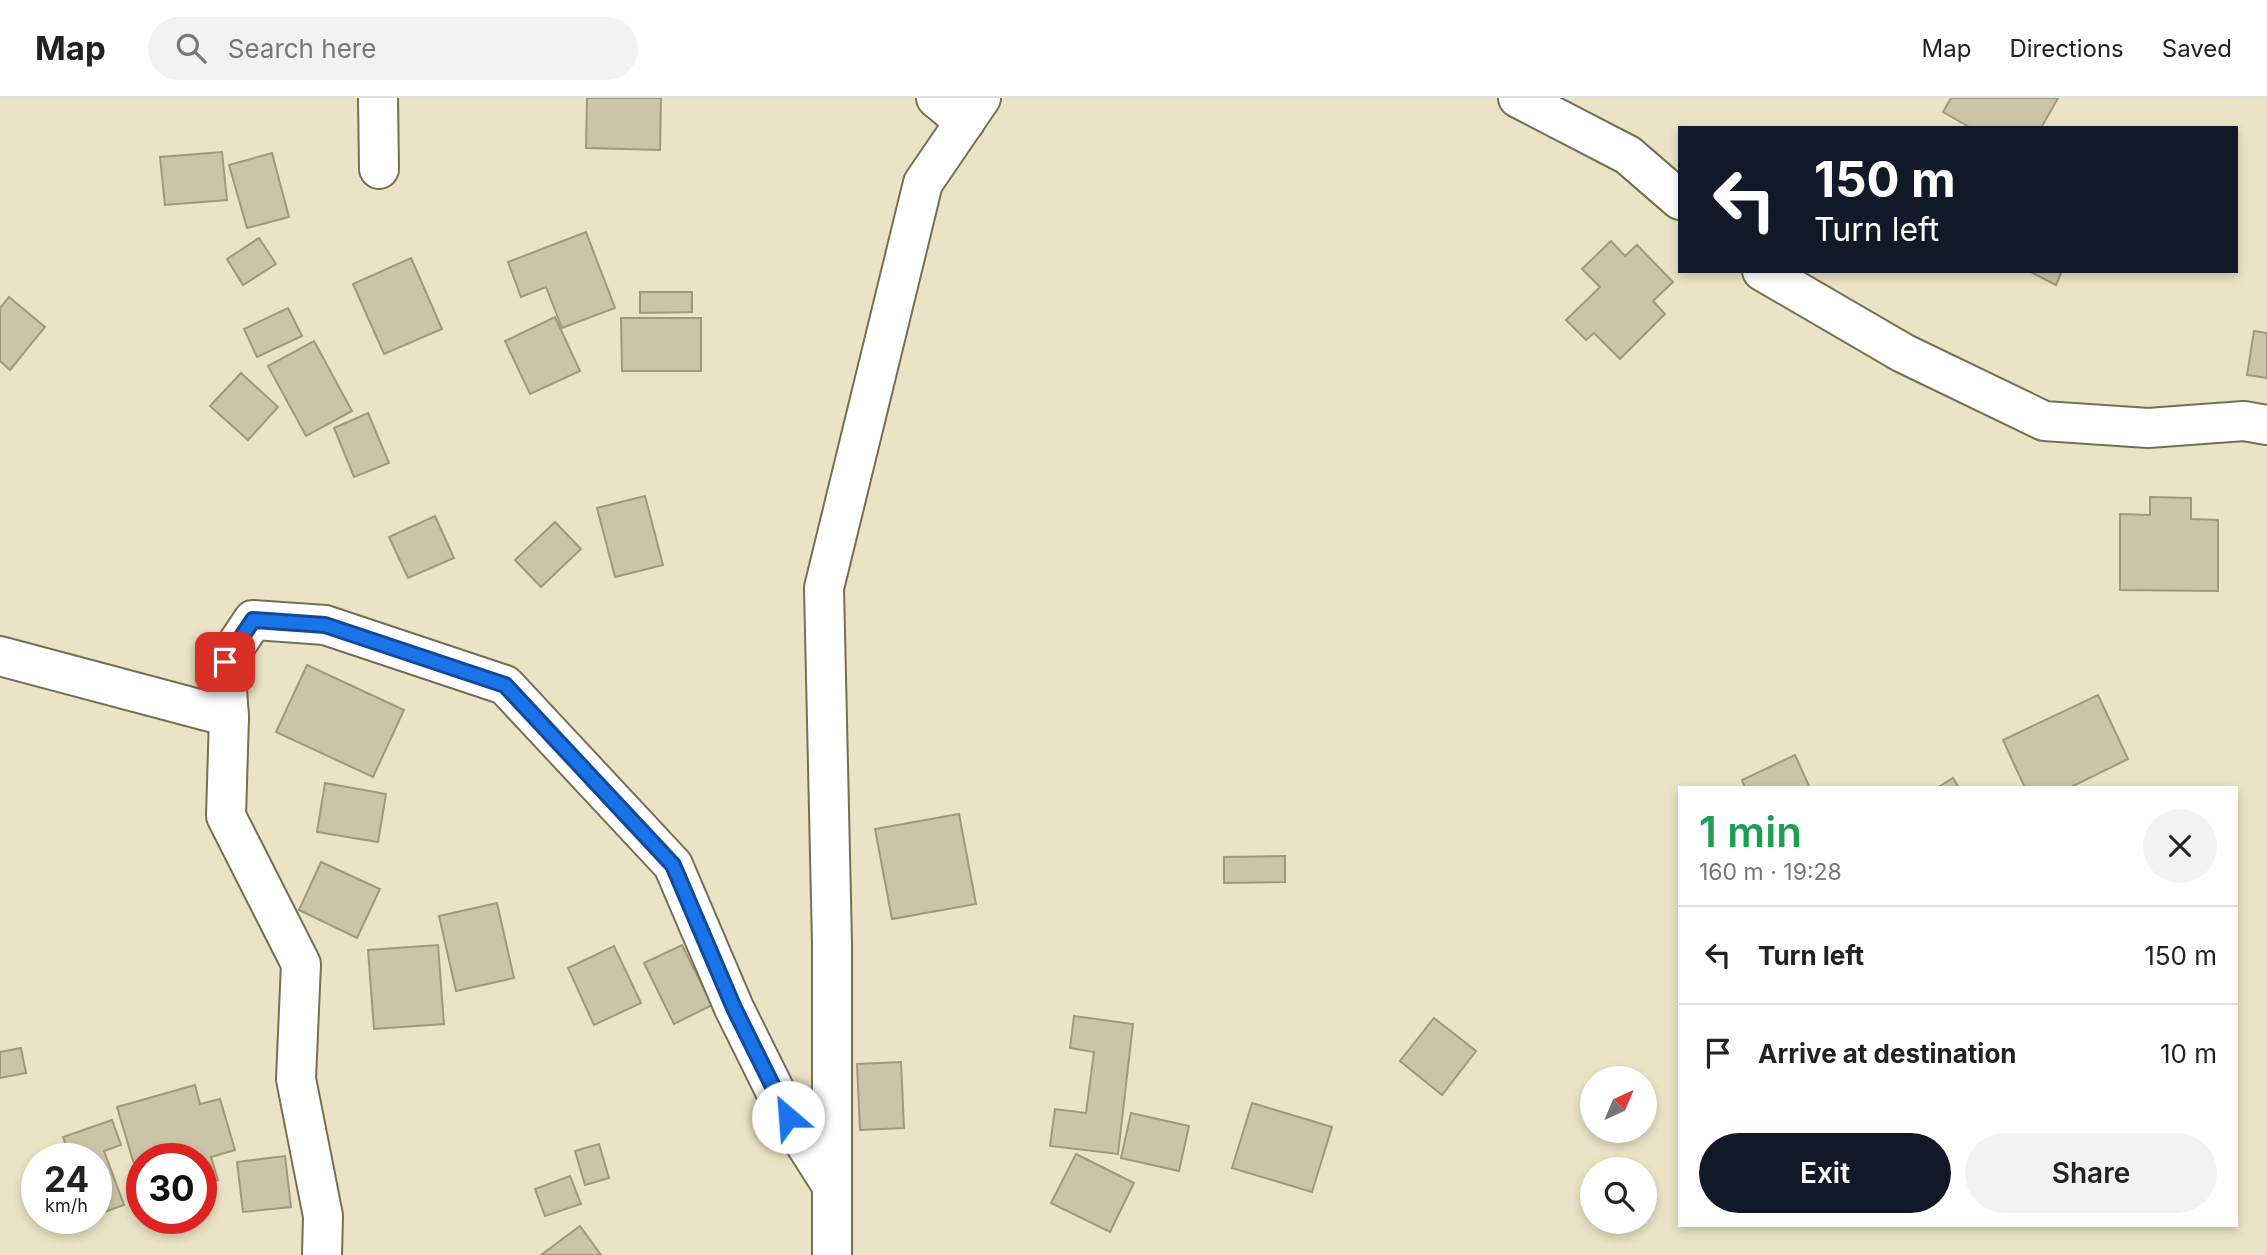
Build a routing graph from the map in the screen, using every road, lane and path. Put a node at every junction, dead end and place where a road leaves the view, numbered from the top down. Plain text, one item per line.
1 (378, 98) edge
2 (936, 98) edge
3 (1518, 98) edge
4 (973, 110) edge
5 (379, 169) dead end
6 (1678, 198) edge
7 (1765, 273) edge
8 (2267, 425) edge
9 (0, 656) edge
10 (229, 717) junction
11 (832, 1186) junction
12 (322, 1255) edge
13 (832, 1255) edge

1 - 5 street
2 - 4 street
3 - 6 street
4 - 11 street
7 - 8 street
9 - 10 street
10 - 11 street
10 - 12 street
11 - 13 street

